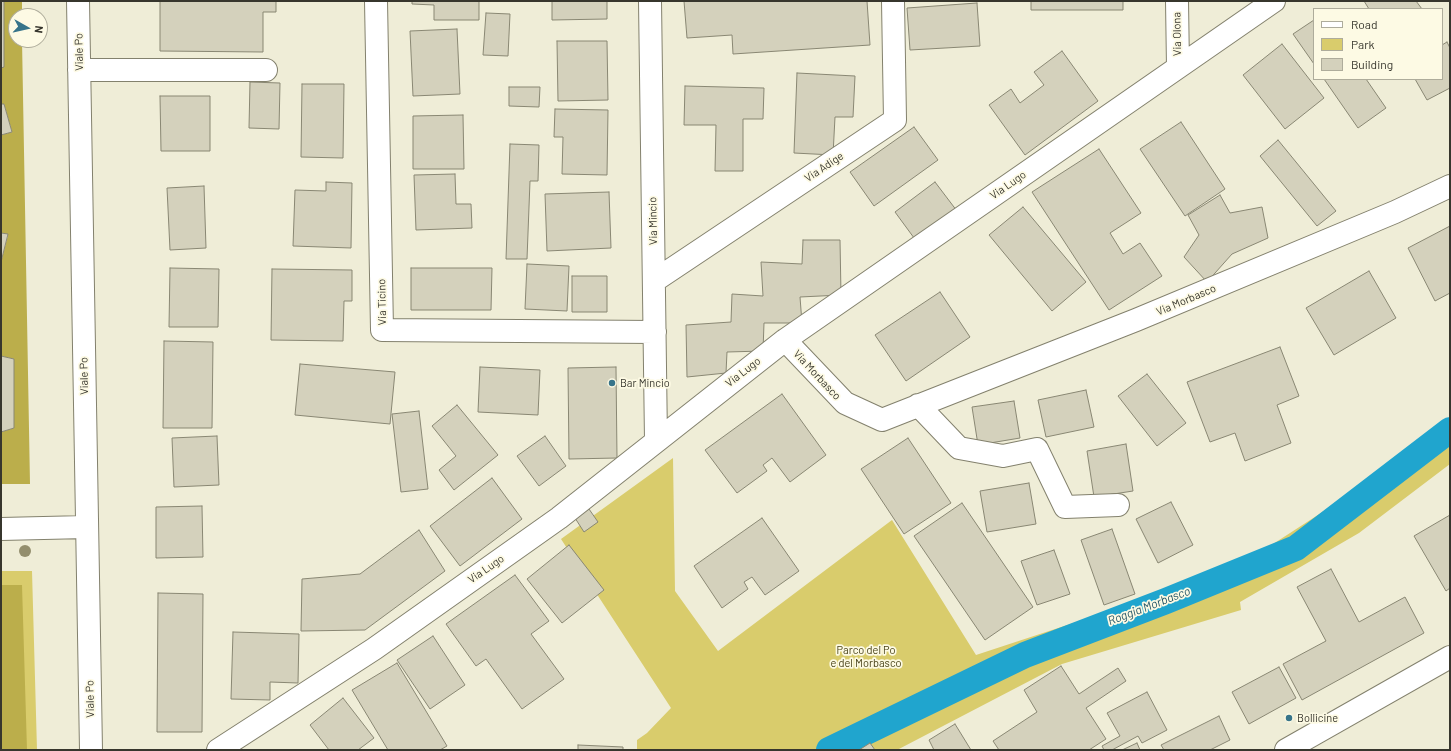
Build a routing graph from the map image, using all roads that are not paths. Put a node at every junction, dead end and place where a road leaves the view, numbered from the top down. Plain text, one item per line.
1 (78, 1) edge
2 (376, 1) edge
3 (650, 1) edge
4 (892, 1) edge
5 (1177, 1) edge
6 (1274, 1) edge
7 (1178, 67) junction
8 (79, 70) junction
9 (266, 70) dead end
10 (1450, 186) edge
11 (654, 281) junction
12 (655, 332) junction
13 (785, 340) junction
14 (918, 405) junction
15 (656, 440) junction
16 (1118, 504) dead end
17 (86, 527) junction
18 (1, 529) edge
19 (1450, 656) edge
20 (91, 750) edge
21 (218, 750) edge
22 (1286, 750) edge

1 - 8 street, Viale Po
2 - 12 street, Via Ticino
3 - 11 street, Via Mincio
4 - 11 street, Via Adige
5 - 7 street, Via Olona
6 - 7 street, Via Lugo
7 - 13 street, Via Lugo
8 - 9 street
8 - 17 street, Viale Po
10 - 14 street, Via Morbasco
11 - 12 street, Via Mincio
12 - 15 street, Via Mincio
13 - 14 street, Via Morbasco
13 - 15 street, Via Lugo
14 - 16 street
15 - 21 street, Via Lugo
17 - 18 street
17 - 20 street, Viale Po
19 - 22 street

